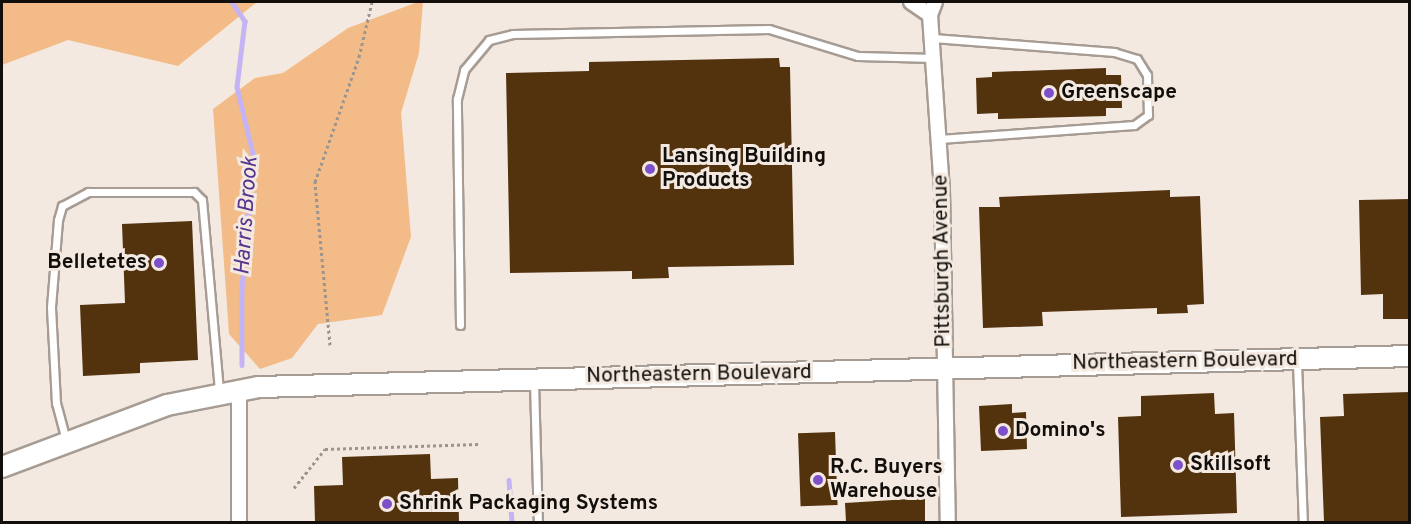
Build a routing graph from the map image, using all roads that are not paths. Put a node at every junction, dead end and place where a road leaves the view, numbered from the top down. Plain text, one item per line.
1 (911, 2) edge
2 (935, 2) edge
3 (928, 8) edge
4 (933, 38) junction
5 (935, 58) junction
6 (940, 139) junction
7 (460, 325) dead end
8 (1410, 356) edge
9 (1297, 359) junction
10 (945, 368) junction
11 (534, 379) junction
12 (238, 389) junction
13 (219, 392) junction
14 (66, 442) junction
15 (2, 467) edge
16 (239, 522) edge
17 (538, 522) edge
18 (948, 522) edge
19 (1303, 522) edge

1 - 3 street
2 - 3 street, Pittsburgh Avenue
3 - 4 street, Pittsburgh Avenue
4 - 5 street, Pittsburgh Avenue
4 - 6 lane
5 - 6 street, Pittsburgh Avenue
5 - 7 lane
6 - 10 street, Pittsburgh Avenue
8 - 9 street, Northeastern Boulevard
9 - 10 street, Northeastern Boulevard
9 - 19 lane
10 - 11 street, Northeastern Boulevard
10 - 18 street, Pittsburgh Avenue
11 - 12 street, Northeastern Boulevard
11 - 17 lane
12 - 13 street, Northeastern Boulevard
12 - 16 street
13 - 14 street, Northeastern Boulevard
13 - 14 lane
14 - 15 street, Northeastern Boulevard

